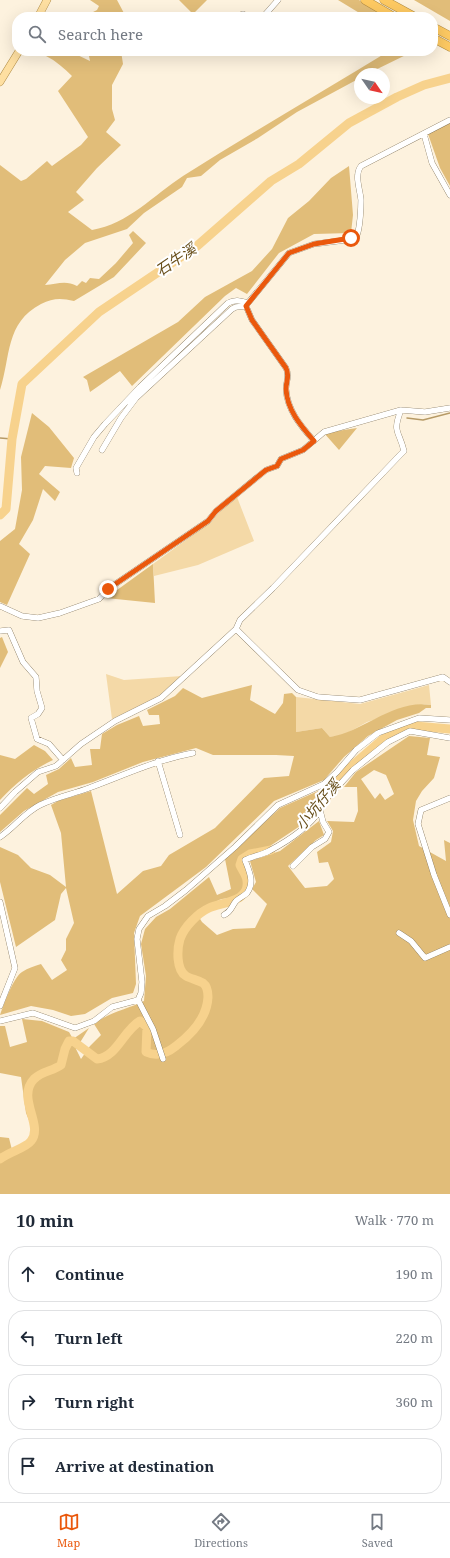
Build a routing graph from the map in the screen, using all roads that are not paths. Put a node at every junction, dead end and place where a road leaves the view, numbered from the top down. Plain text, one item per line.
1 (47, 0) edge
2 (278, 0) edge
3 (365, 0) edge
4 (386, 1) edge
5 (41, 12) edge
6 (267, 12) edge
7 (385, 12) edge
8 (406, 12) edge
9 (438, 30) edge
10 (450, 36) edge
11 (438, 41) edge
12 (450, 47) edge
13 (16, 56) edge
14 (0, 82) edge
15 (450, 120) edge
16 (424, 134) junction
17 (450, 195) edge
18 (247, 305) junction
19 (450, 408) edge
20 (401, 410) junction
21 (314, 441) junction
22 (102, 450) dead end
23 (76, 473) dead end
24 (0, 606) edge
25 (236, 629) junction
26 (0, 631) edge
27 (450, 682) edge
28 (450, 720) edge
29 (450, 738) edge
30 (192, 753) dead end
31 (62, 760) junction
32 (158, 761) junction
33 (354, 770) junction
34 (337, 772) junction
35 (450, 798) edge
36 (0, 808) edge
37 (320, 810) junction
38 (180, 835) dead end
39 (0, 837) edge
40 (293, 866) dead end
41 (0, 902) edge
42 (224, 914) dead end
43 (450, 915) edge
44 (399, 933) dead end
45 (450, 947) edge
46 (138, 1000) junction
47 (0, 1006) edge
48 (0, 1021) edge
49 (162, 1055) dead end

1 - 5 main road
2 - 6 street
3 - 7 highway
4 - 8 highway
9 - 10 highway
11 - 12 highway
13 - 14 main road
15 - 16 street
16 - 17 street
16 - 18 street
18 - 21 street
18 - 22 street
18 - 23 street
19 - 20 street
20 - 21 street
20 - 25 street
21 - 24 street
25 - 27 street
25 - 31 street
26 - 31 street
28 - 34 street
29 - 33 street
30 - 32 street
31 - 36 street
32 - 38 street
32 - 39 street
33 - 34 street
33 - 37 street
34 - 46 street
35 - 43 street
37 - 40 street
37 - 42 street
41 - 47 street
44 - 45 street
46 - 48 street
46 - 49 street

